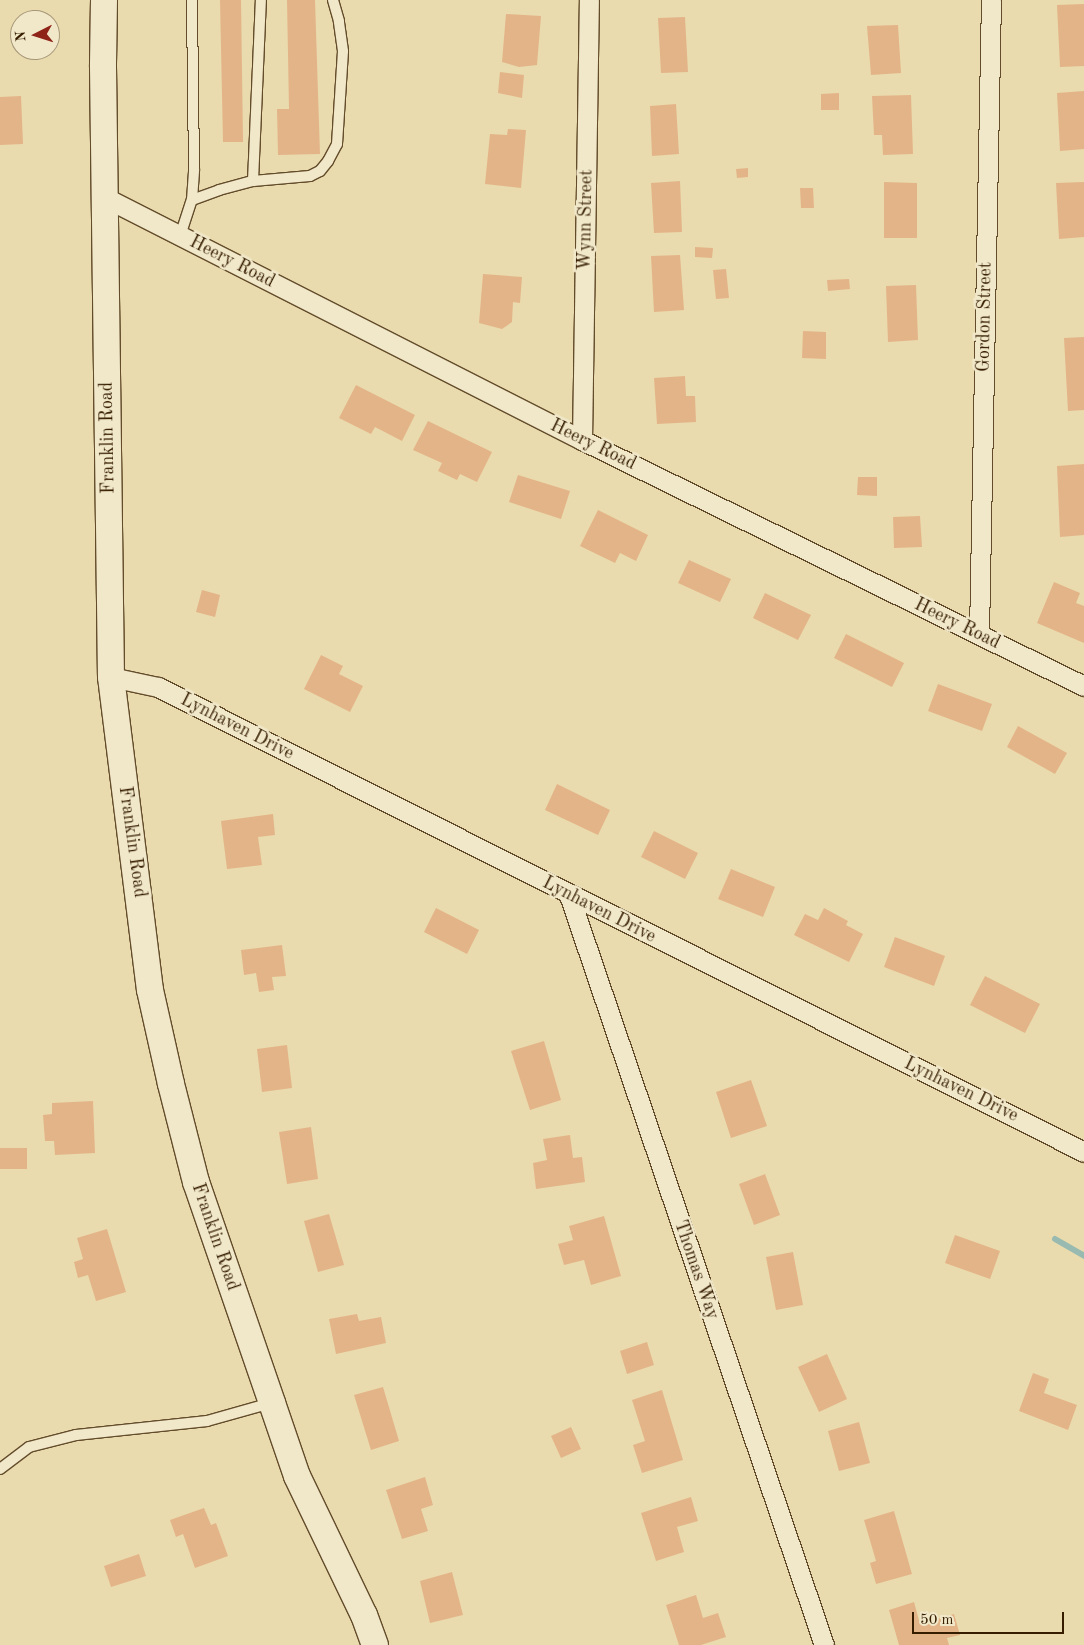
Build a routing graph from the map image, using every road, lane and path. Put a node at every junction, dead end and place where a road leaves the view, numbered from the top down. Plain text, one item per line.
1 (104, 0) edge
2 (192, 0) edge
3 (261, 0) edge
4 (333, 0) edge
5 (589, 0) edge
6 (992, 0) edge
7 (253, 181) junction
8 (106, 198) junction
9 (192, 200) junction
10 (180, 236) junction
11 (582, 440) junction
12 (979, 634) junction
13 (110, 677) junction
14 (1084, 686) edge
15 (569, 895) junction
16 (1084, 1152) edge
17 (272, 1403) junction
18 (0, 1469) edge
19 (375, 1645) edge
20 (824, 1645) edge

1 - 8 main road, Franklin Road
2 - 9 lane
3 - 7 lane
4 - 7 lane
5 - 11 street, Wynn Street
6 - 12 street, Gordon Street
7 - 9 lane
8 - 10 street, Heery Road
8 - 13 main road, Franklin Road
9 - 10 lane
10 - 11 street, Heery Road
11 - 12 street, Heery Road
12 - 14 street, Heery Road
13 - 15 street, Lynhaven Drive
13 - 17 main road, Franklin Road
15 - 16 street, Lynhaven Drive
15 - 20 street, Thomas Way
17 - 18 lane
17 - 19 main road, Franklin Road

